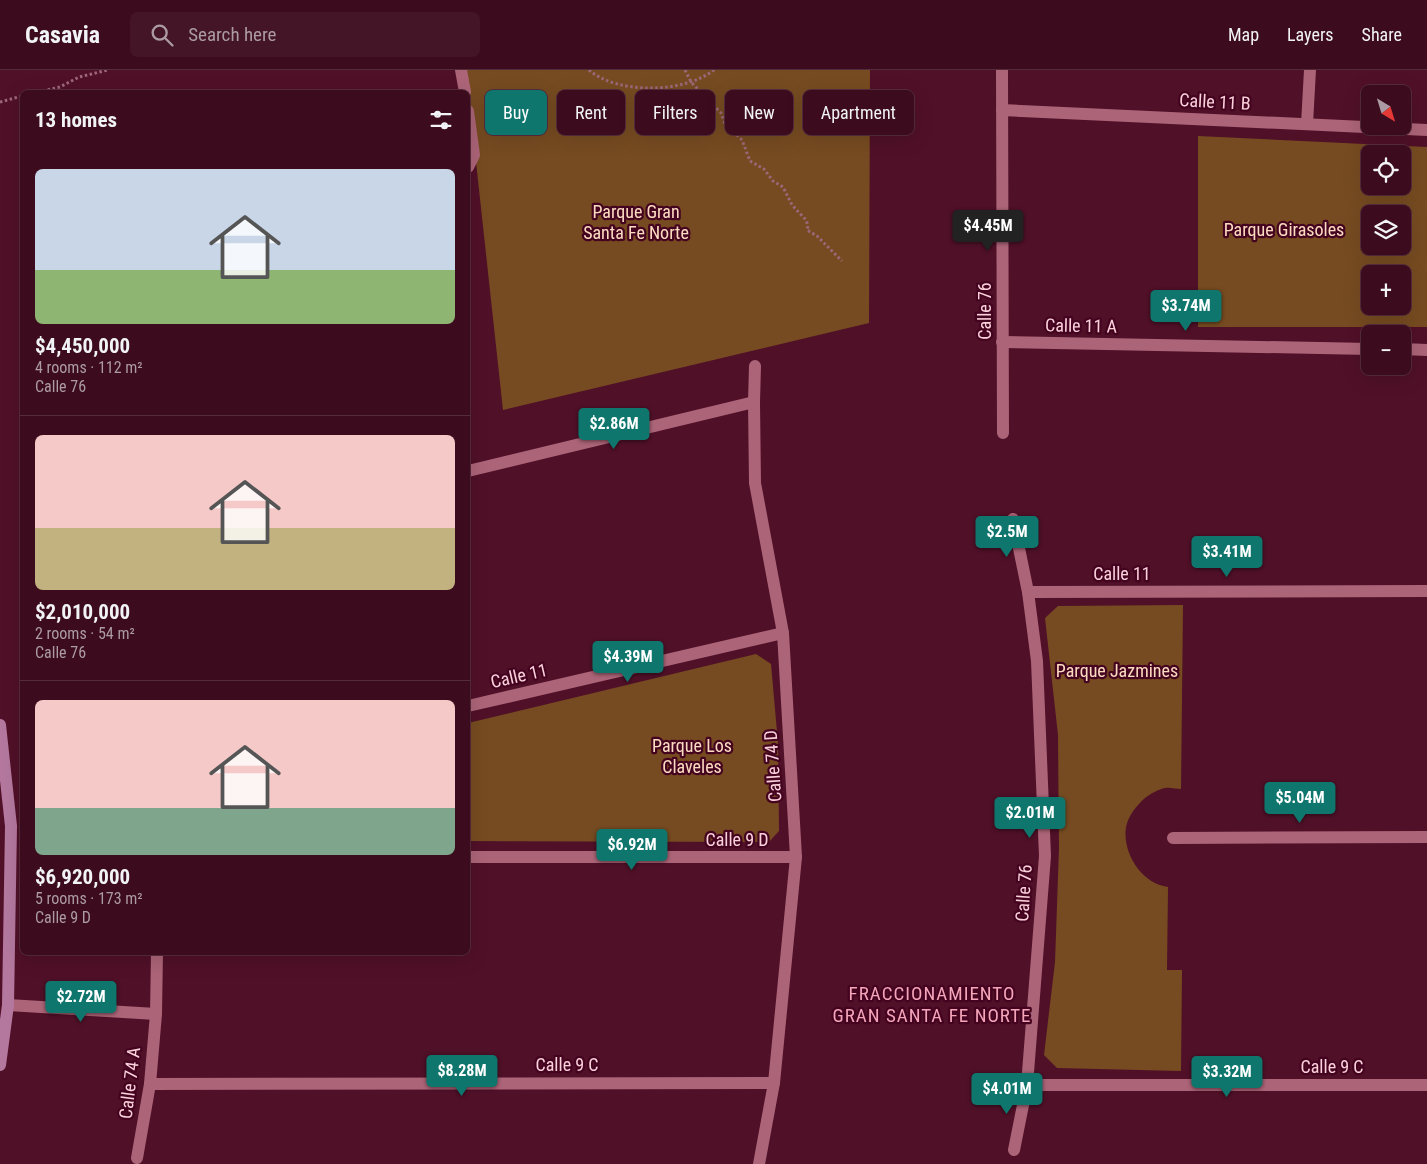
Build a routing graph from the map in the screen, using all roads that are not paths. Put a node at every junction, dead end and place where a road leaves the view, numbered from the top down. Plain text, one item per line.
1 (461, 70) edge
2 (1002, 70) edge
3 (1310, 70) edge
4 (465, 90) edge
5 (1002, 110) junction
6 (1307, 124) junction
7 (470, 126) edge
8 (1427, 130) edge
9 (470, 163) edge
10 (1002, 342) junction
11 (1361, 349) edge
12 (1411, 349) edge
13 (1427, 350) edge
14 (755, 366) dead end
15 (754, 402) junction
16 (1003, 433) dead end
17 (470, 471) edge
18 (1013, 519) dead end
19 (1028, 592) junction
20 (1427, 592) edge
21 (783, 633) junction
22 (470, 706) edge
23 (0, 725) edge
24 (1427, 837) edge
25 (1173, 838) dead end
26 (470, 857) edge
27 (796, 858) junction
28 (157, 955) edge
29 (8, 1005) junction
30 (156, 1014) junction
31 (0, 1065) edge
32 (774, 1083) junction
33 (150, 1084) junction
34 (1027, 1085) junction
35 (1427, 1085) edge
36 (1014, 1150) dead end
37 (137, 1158) dead end
38 (758, 1164) edge

1 - 4 street
2 - 5 street, Calle 76
3 - 6 street
5 - 6 street, Calle 11 B
5 - 10 street, Calle 76
6 - 8 street, Calle 11 B
7 - 9 street
10 - 11 street, Calle 11 A
10 - 16 street, Calle 76
12 - 13 street
14 - 15 street, Calle 74 D
15 - 17 street
15 - 21 street, Calle 74 D
18 - 19 street, Calle 76
19 - 20 street, Calle 11
19 - 34 street, Calle 76
21 - 22 street, Calle 11
21 - 27 street, Calle 74 D
23 - 29 street
24 - 25 street
26 - 27 street, Calle 9 D
27 - 32 street, Calle 74 D
28 - 30 street, Calle 74 A
29 - 30 street
29 - 31 street
30 - 33 street, Calle 74 A
32 - 33 street, Calle 9 C
32 - 38 street, Calle 74 D
33 - 37 street, Calle 74 A
34 - 35 street, Calle 9 C
34 - 36 street, Calle 76

